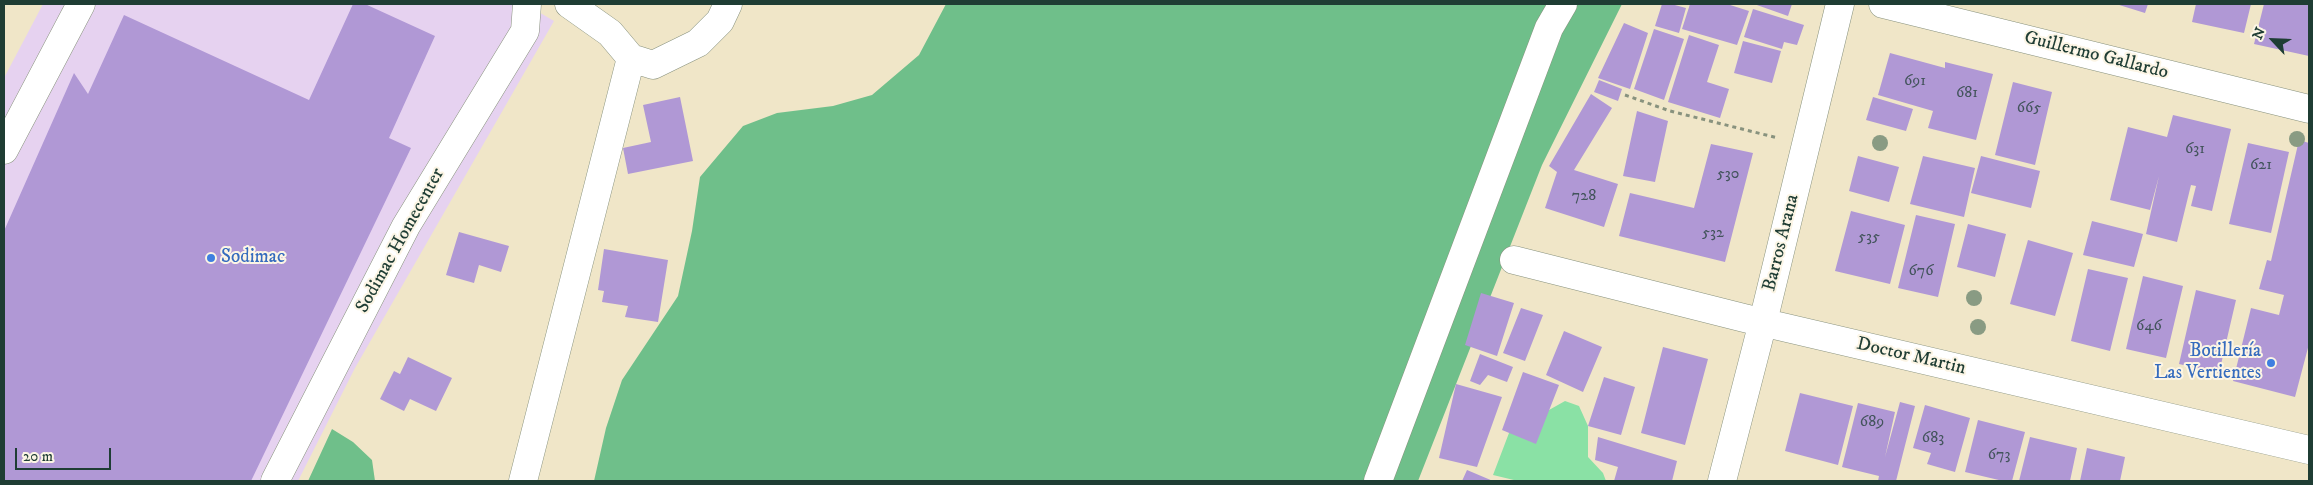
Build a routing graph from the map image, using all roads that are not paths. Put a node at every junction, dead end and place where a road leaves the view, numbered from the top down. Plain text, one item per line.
1 (82, 4) edge
2 (527, 4) edge
3 (728, 4) edge
4 (1563, 4) edge
5 (1840, 4) edge
6 (1883, 4) edge
7 (577, 8) edge
8 (632, 58) junction
9 (2309, 109) edge
10 (4, 150) edge
11 (1514, 260) dead end
12 (1763, 322) junction
13 (2309, 450) edge
14 (275, 481) edge
15 (523, 481) edge
16 (1378, 481) edge
17 (1722, 481) edge

1 - 10 street
2 - 14 street, Sodimac Homecenter
3 - 8 street
4 - 16 street
5 - 12 street, Barros Arana
6 - 9 street, Guillermo Gallardo
7 - 8 street
8 - 15 street
11 - 12 street, Doctor Martin
12 - 13 street, Doctor Martin
12 - 17 street, Barros Arana

